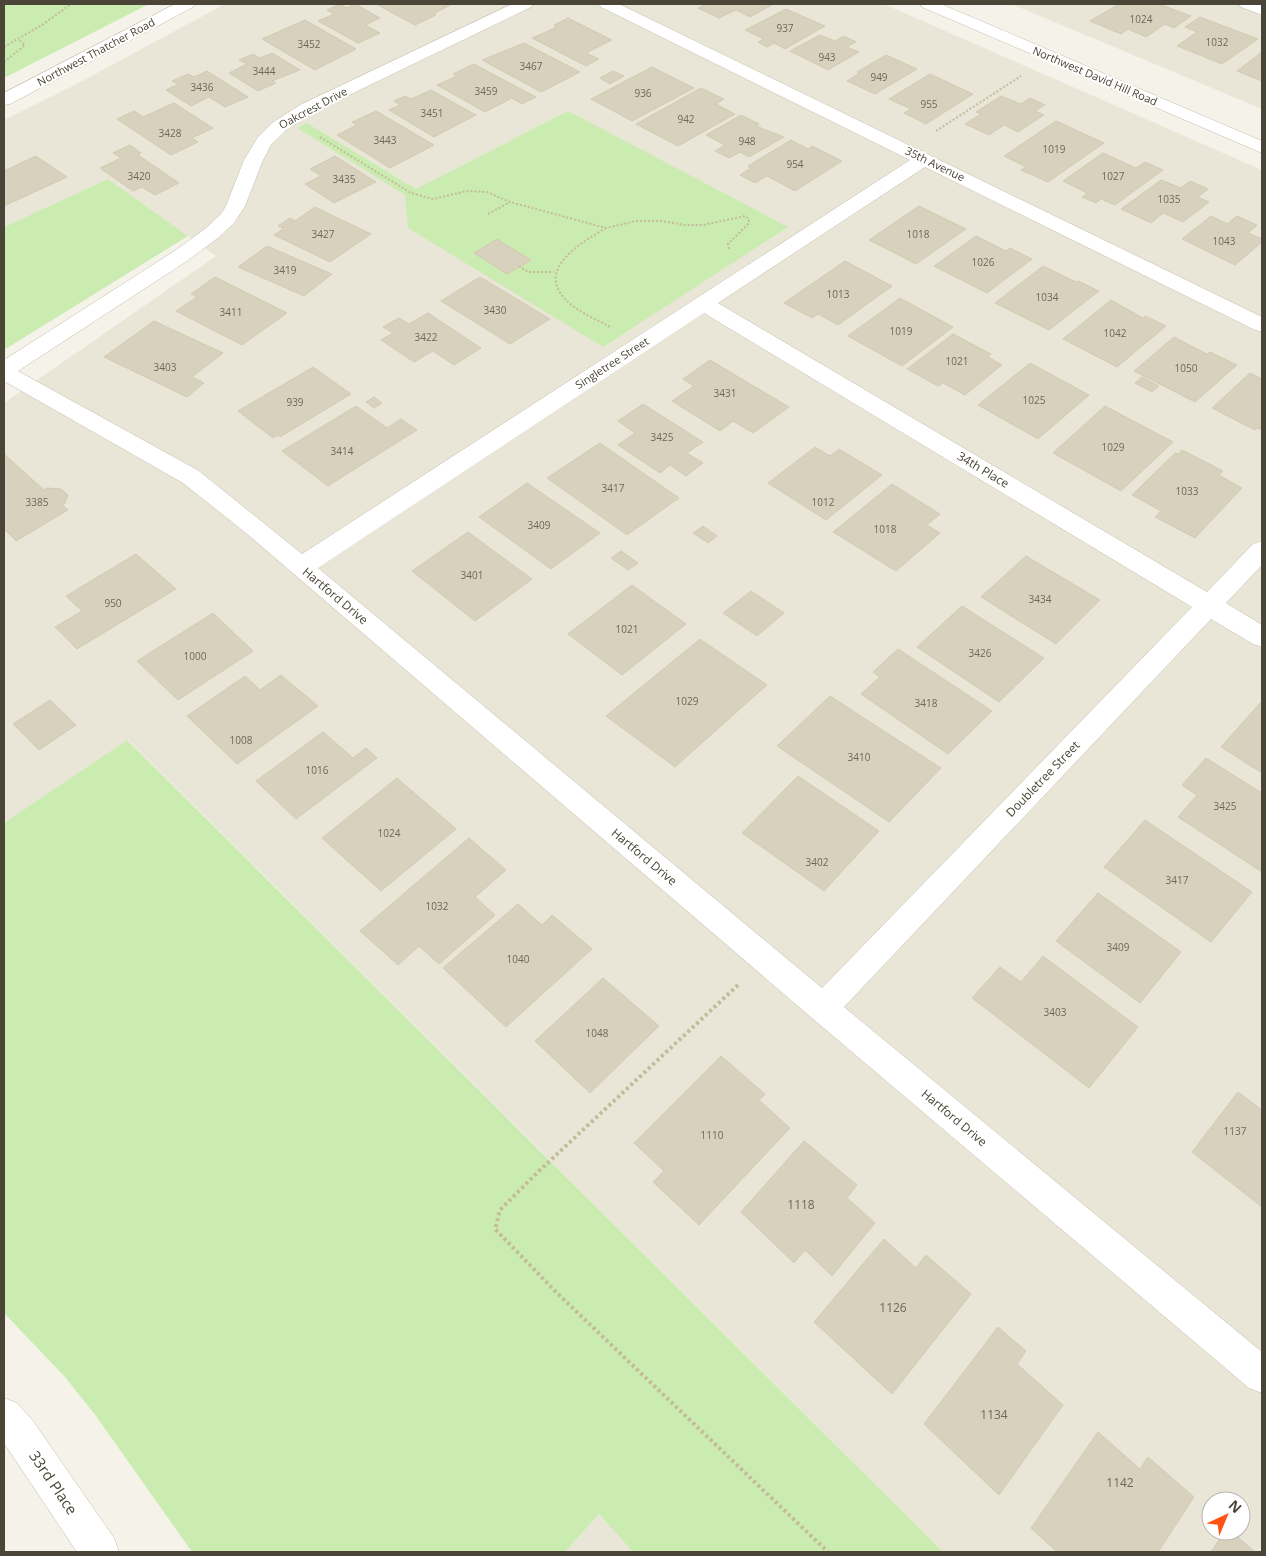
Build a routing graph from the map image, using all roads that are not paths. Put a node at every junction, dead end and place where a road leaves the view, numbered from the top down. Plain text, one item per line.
1 (187, 4) edge
2 (526, 4) edge
3 (607, 4) edge
4 (928, 4) edge
5 (968, 4) edge
6 (1247, 4) edge
7 (1262, 10) edge
8 (1055, 50) junction
9 (4, 100) edge
10 (1262, 148) edge
11 (915, 155) junction
12 (703, 302) junction
13 (1262, 325) edge
14 (4, 371) edge
15 (1262, 550) edge
16 (301, 567) junction
17 (1209, 606) junction
18 (1262, 637) edge
19 (823, 1008) junction
20 (1262, 1375) edge
21 (4, 1416) edge
22 (100, 1552) edge

1 - 9 street, Northwest Thatcher Road
2 - 14 street, Oakcrest Drive
3 - 11 street, 35th Avenue
4 - 8 street, Northwest David Hill Road
5 - 8 street, Northwest David Hill Road
6 - 7 street
8 - 10 street, Northwest David Hill Road
11 - 12 street, Singletree Street
11 - 13 street, 35th Avenue
12 - 16 street, Singletree Street
12 - 17 street, 34th Place
14 - 16 street, Hartford Drive
15 - 17 street, Doubletree Street
16 - 19 street, Hartford Drive
17 - 18 street, 34th Place
17 - 19 street, Doubletree Street
19 - 20 street, Hartford Drive
21 - 22 street, 33rd Place

